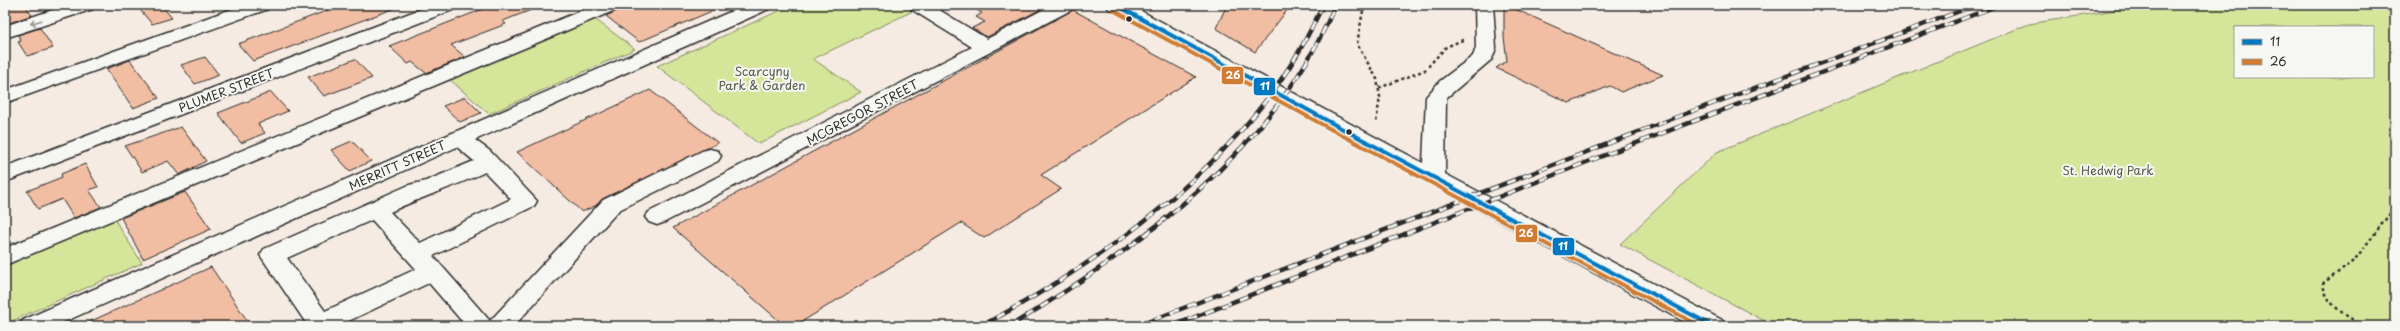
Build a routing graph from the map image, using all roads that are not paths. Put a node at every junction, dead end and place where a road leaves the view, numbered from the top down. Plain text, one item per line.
1 (86, 5) edge
2 (261, 5) edge
3 (448, 5) edge
4 (611, 5) edge
5 (762, 5) edge
6 (918, 5) edge
7 (1066, 5) edge
8 (1116, 5) edge
9 (1484, 5) edge
10 (5, 32) edge
11 (986, 47) junction
12 (5, 96) edge
13 (459, 138) junction
14 (710, 156) dead end
15 (488, 162) junction
16 (5, 175) edge
17 (1434, 176) junction
18 (375, 210) junction
19 (657, 217) dead end
20 (5, 257) edge
21 (424, 263) junction
22 (32, 326) edge
23 (480, 326) edge
24 (499, 326) edge
25 (1714, 326) edge

1 -> 10 street
2 - 12 street
3 - 16 street, PLUMER STREET
4 - 20 street
5 - 13 street, MERRITT STREET
6 - 11 street
7 - 11 street, MCGREGOR STREET
8 - 17 street
9 - 17 street
11 - 19 street, MCGREGOR STREET
13 - 15 street
13 - 22 street, MERRITT STREET
14 - 24 street
15 - 18 street
15 - 21 street
17 - 25 street
18 - 21 street
18 - 21 street
21 - 23 street

